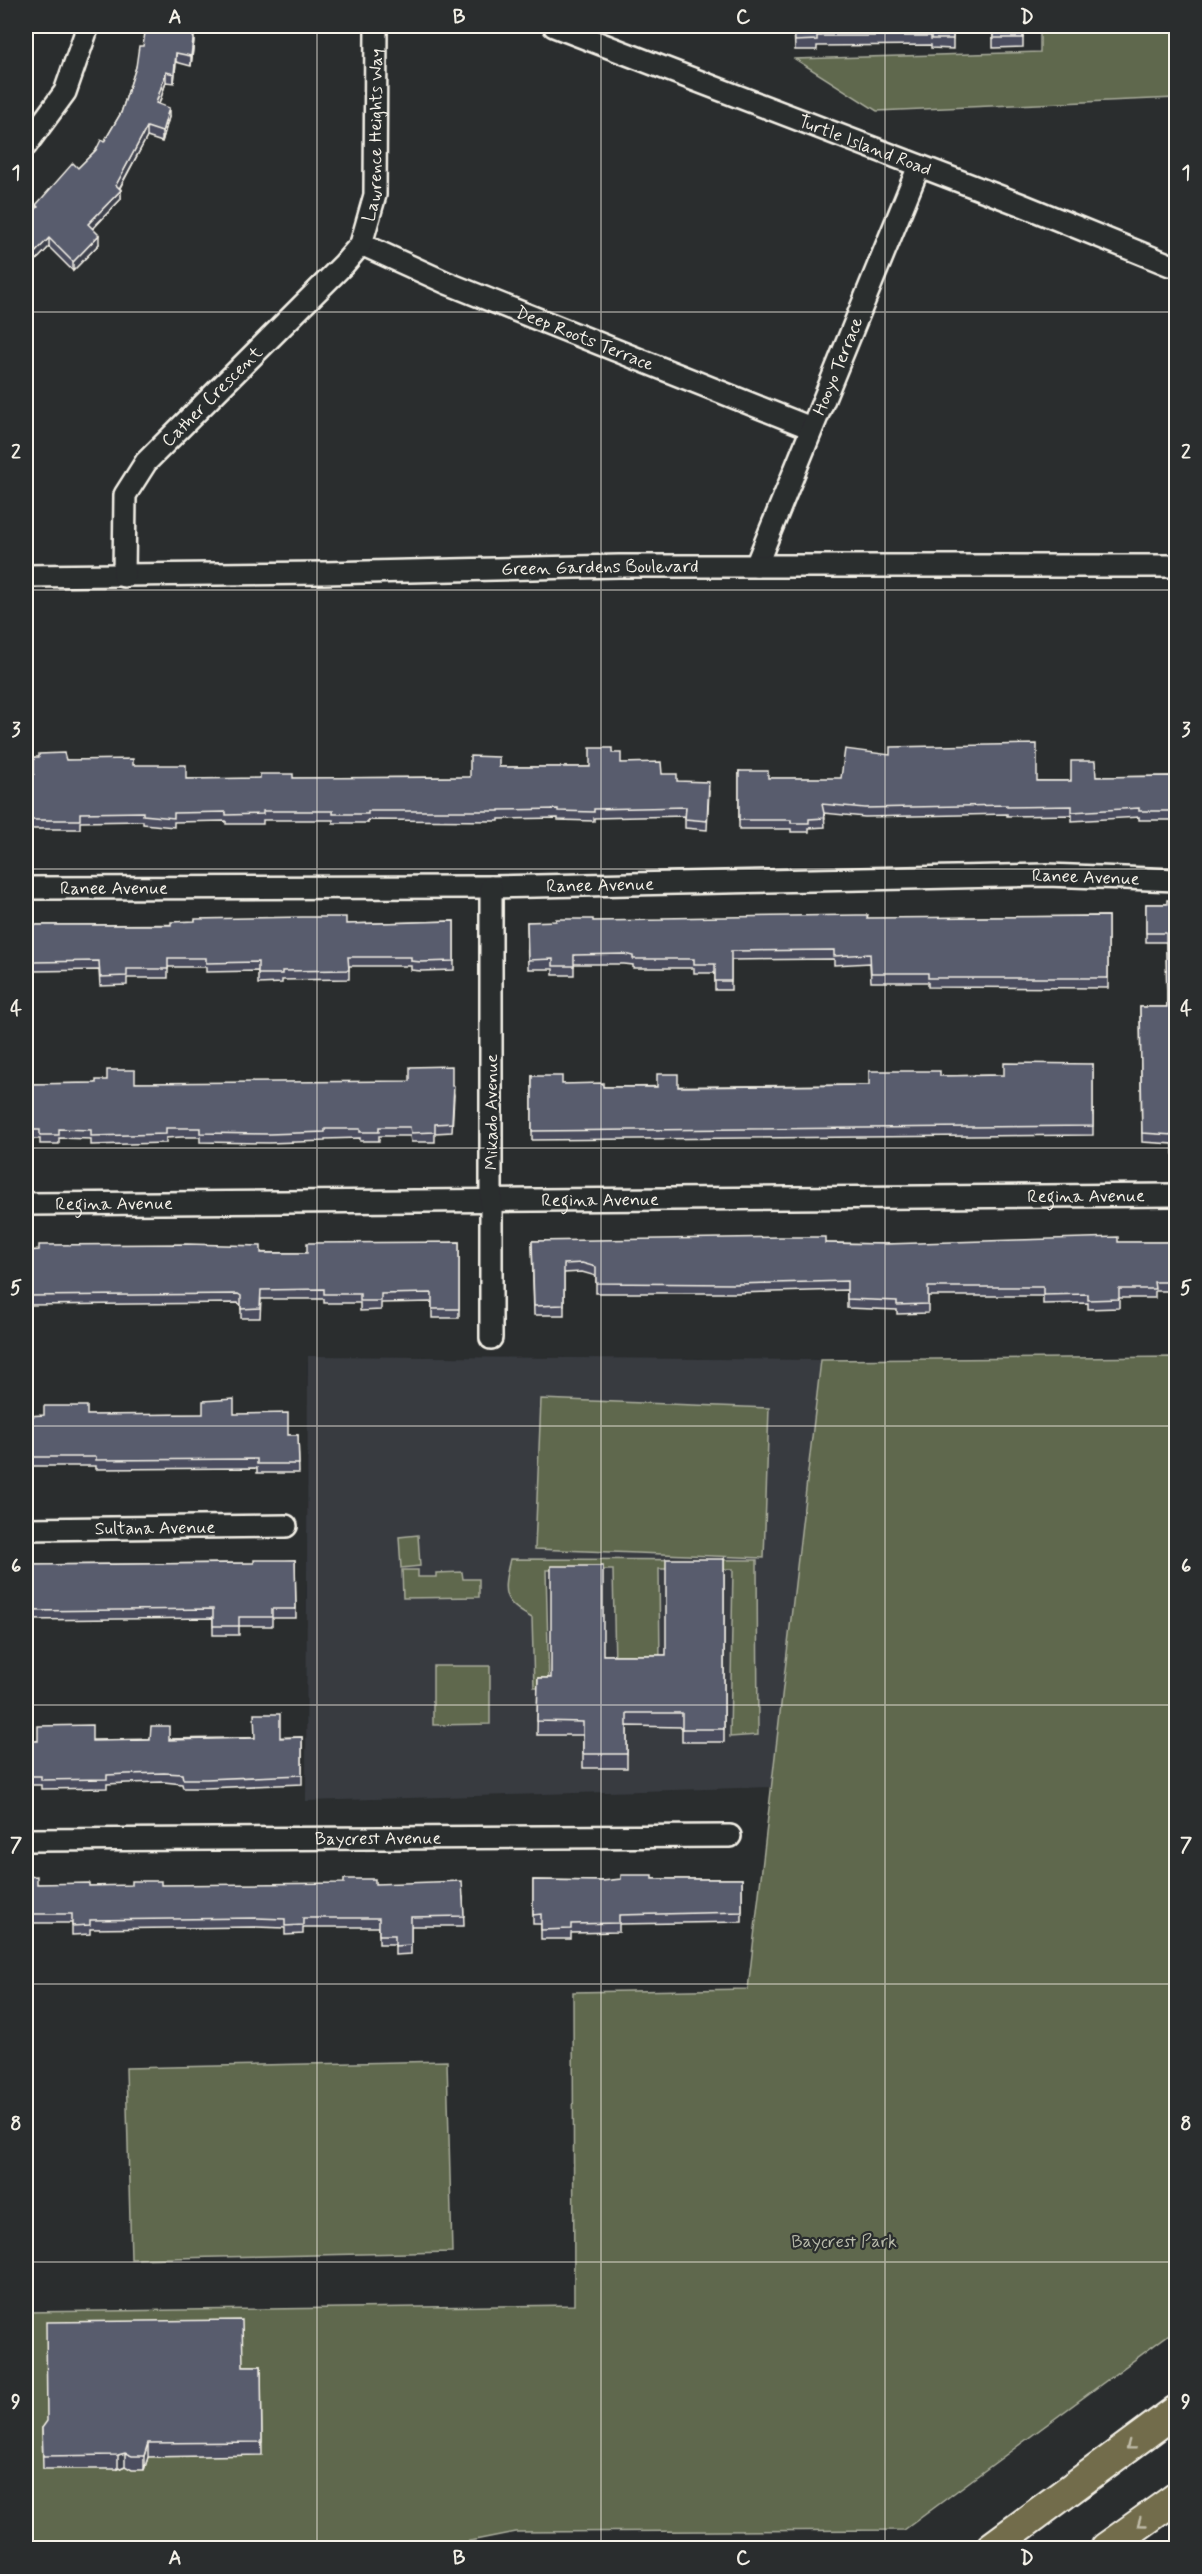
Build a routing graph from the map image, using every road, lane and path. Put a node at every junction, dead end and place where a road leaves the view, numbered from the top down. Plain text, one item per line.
1 (88, 26) edge
2 (376, 26) edge
3 (554, 26) edge
4 (26, 145) edge
5 (919, 166) junction
6 (361, 244) junction
7 (1176, 265) edge
8 (811, 428) junction
9 (756, 566) junction
10 (1176, 566) edge
11 (26, 576) edge
12 (124, 576) junction
13 (1176, 880) edge
14 (491, 887) junction
15 (26, 888) edge
16 (1176, 1195) edge
17 (491, 1201) junction
18 (26, 1204) edge
19 (491, 1338) dead end
20 (286, 1526) dead end
21 (26, 1529) edge
22 (730, 1836) dead end
23 (26, 1840) edge
24 (1176, 2411) edge
25 (1176, 2498) edge
26 (991, 2548) edge
27 (1106, 2548) edge

1 - 4 street
2 - 6 street, Lawrence Heights Way
3 - 5 street, Turtle Island Road
5 - 7 street, Turtle Island Road
5 - 8 street, Hooyo Terrace
6 - 8 street, Deep Roots Terrace
6 - 12 street, Cather Crescent
8 - 9 street, Hooyo Terrace
9 - 10 street, Green Gardens Boulevard
9 - 12 street, Green Gardens Boulevard
11 - 12 street, Green Gardens Boulevard
13 - 14 street, Ranee Avenue
14 - 15 street, Ranee Avenue
14 - 17 street, Mikado Avenue
16 - 17 street, Regina Avenue
17 - 18 street, Regina Avenue
17 - 19 street, Mikado Avenue
20 - 21 street, Sultana Avenue
22 - 23 street, Baycrest Avenue
24 -> 26 highway
25 -> 27 highway

